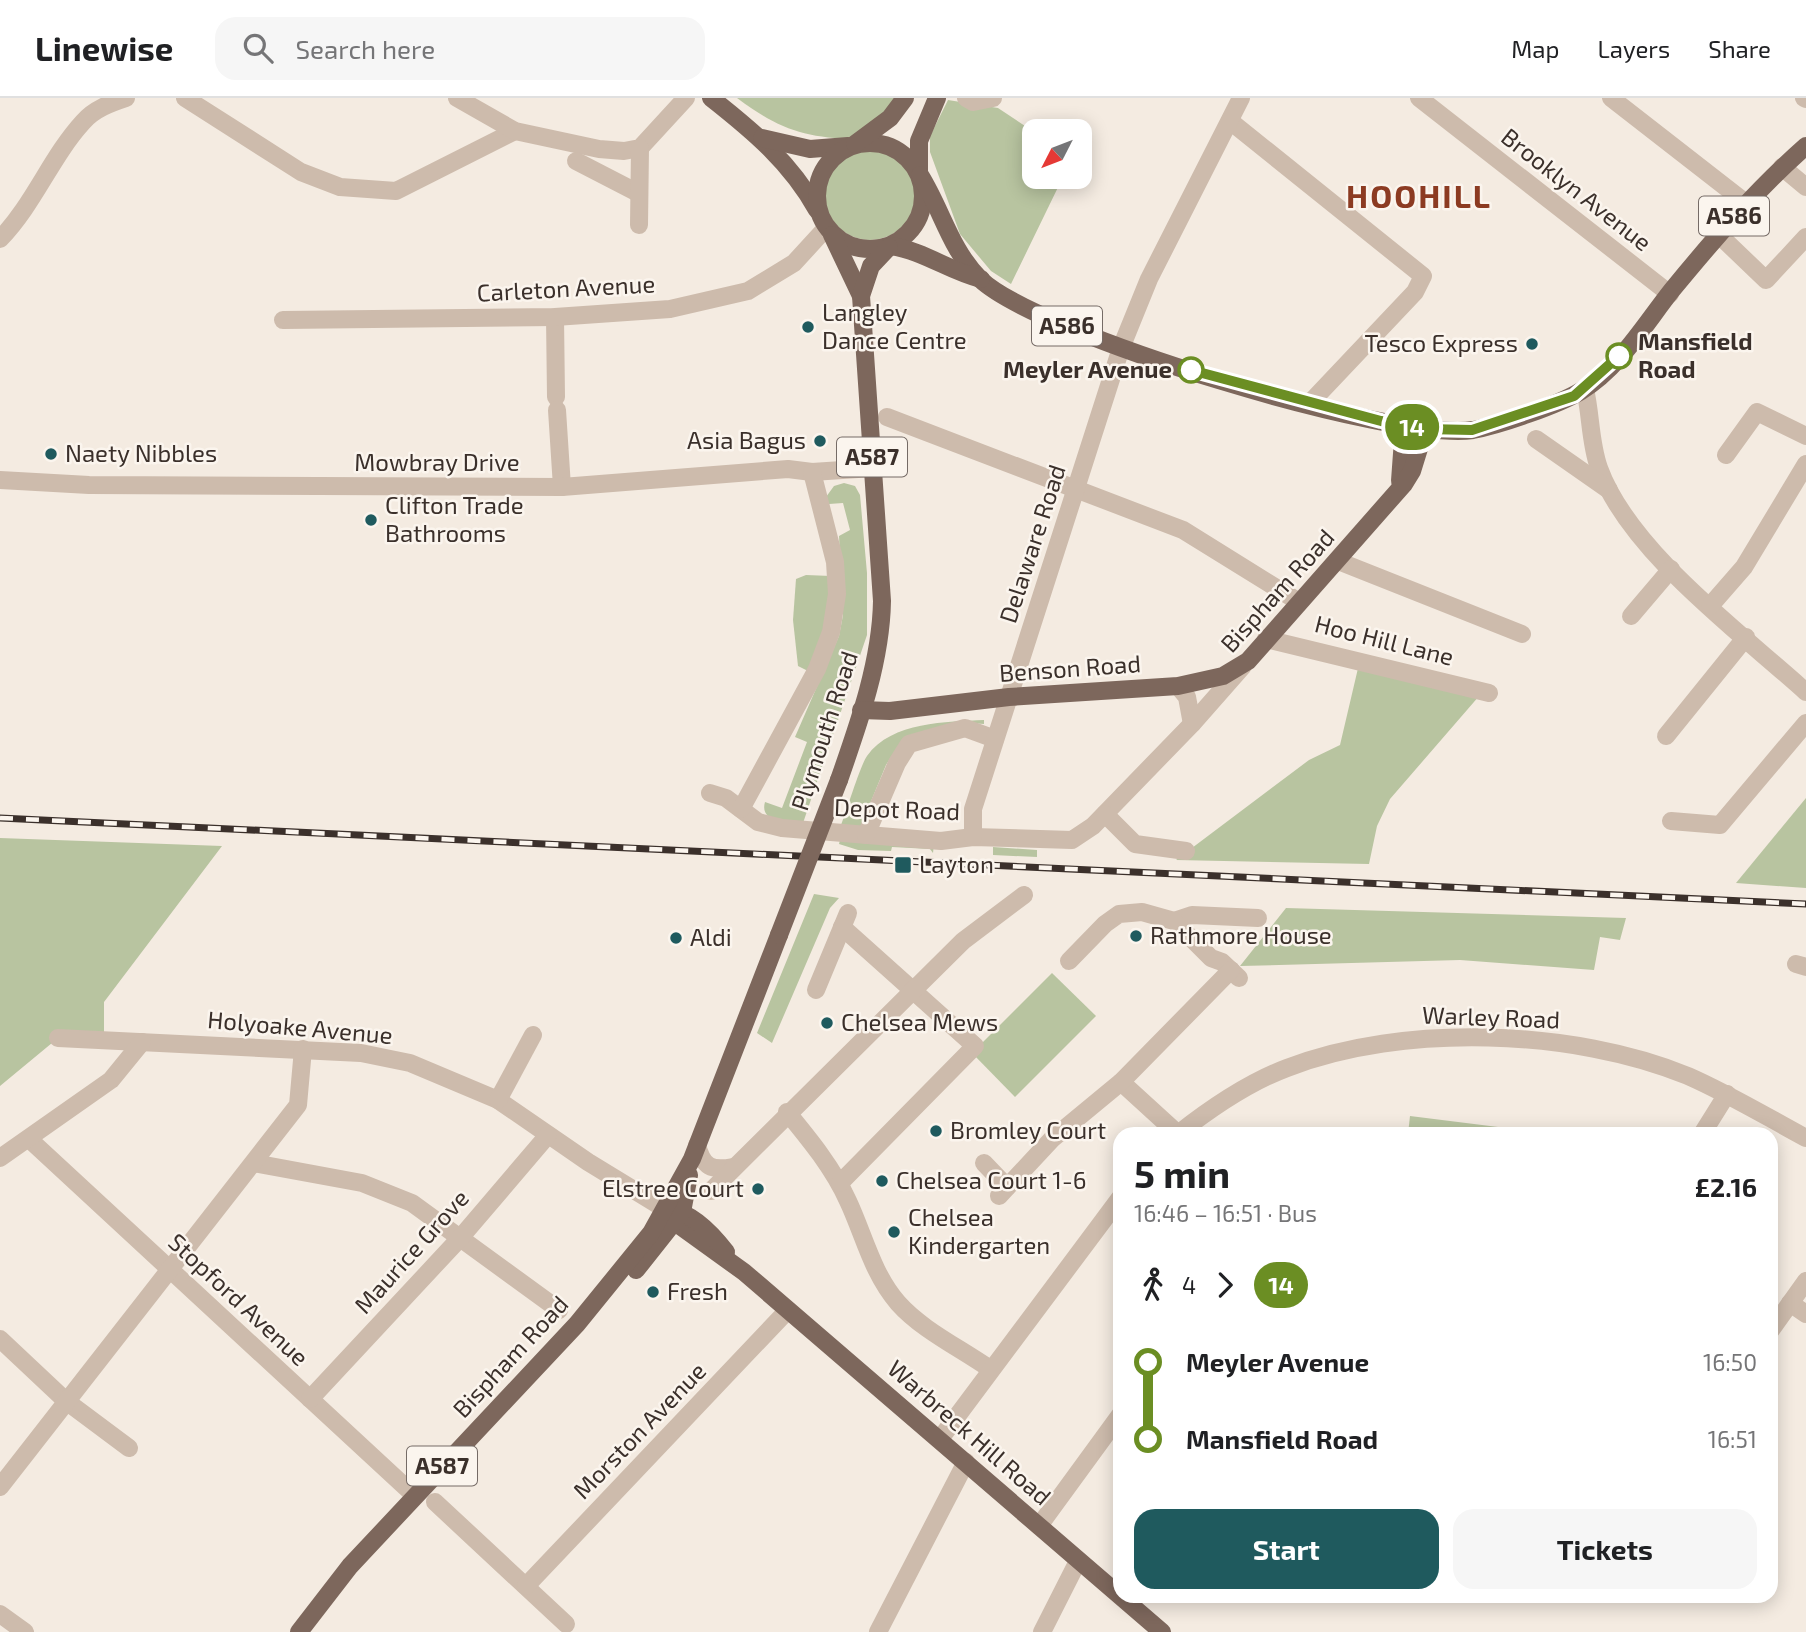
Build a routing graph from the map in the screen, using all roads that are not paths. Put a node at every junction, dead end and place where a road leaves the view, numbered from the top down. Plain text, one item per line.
1 (126, 98) edge
2 (185, 98) edge
3 (457, 98) edge
4 (685, 98) edge
5 (711, 98) edge
6 (905, 98) edge
7 (937, 98) edge
8 (966, 98) edge
9 (993, 98) edge
10 (1241, 98) edge
11 (1419, 98) edge
12 (1611, 98) edge
13 (1230, 121) junction
14 (515, 131) junction
15 (762, 138) junction
16 (853, 144) junction
17 (1806, 146) edge
18 (640, 148) junction
19 (576, 161) dead end
20 (1783, 167) junction
21 (920, 174) junction
22 (1806, 187) edge
23 (638, 193) junction
24 (1746, 203) junction
25 (639, 225) dead end
26 (826, 226) junction
27 (1718, 234) junction
28 (1806, 237) edge
29 (0, 239) edge
30 (890, 246) junction
31 (981, 279) junction
32 (1670, 294) junction
33 (860, 296) junction
34 (555, 317) junction
35 (283, 320) dead end
36 (1121, 348) junction
37 (1585, 389) junction
38 (1309, 404) junction
39 (887, 417) dead end
40 (1404, 426) junction
41 (1425, 429) junction
42 (1806, 436) edge
43 (1536, 439) dead end
44 (1726, 455) dead end
45 (1806, 464) edge
46 (873, 468) junction
47 (811, 472) junction
48 (0, 480) edge
49 (562, 487) junction
50 (1076, 488) junction
51 (1399, 489) junction
52 (1609, 490) junction
53 (1338, 561) junction
54 (1671, 569) junction
55 (1299, 602) junction
56 (1710, 606) junction
57 (1632, 616) dead end
58 (1522, 634) dead end
59 (1746, 638) junction
60 (1266, 639) junction
61 (1248, 661) junction
62 (1178, 686) junction
63 (1806, 692) edge
64 (1489, 693) dead end
65 (1009, 697) junction
66 (861, 709) junction
67 (890, 711) junction
68 (1806, 723) edge
69 (1192, 724) junction
70 (1666, 736) dead end
71 (854, 737) junction
72 (995, 739) junction
73 (710, 793) dead end
74 (741, 809) junction
75 (1105, 814) junction
76 (1671, 821) dead end
77 (866, 835) junction
78 (973, 837) junction
79 (1051, 841) joint
80 (1186, 851) dead end
81 (1024, 895) dead end
82 (1258, 918) dead end
83 (1174, 921) junction
84 (1069, 961) dead end
85 (816, 990) dead end
86 (912, 991) junction
87 (533, 1035) dead end
88 (58, 1038) dead end
89 (142, 1042) junction
90 (303, 1049) junction
91 (1121, 1082) junction
92 (1727, 1094) junction
93 (498, 1100) junction
94 (787, 1112) junction
95 (1170, 1127) edge
96 (1187, 1127) edge
97 (1706, 1127) edge
98 (548, 1135) junction
99 (1806, 1138) edge
100 (29, 1139) junction
101 (695, 1152) junction
102 (0, 1158) edge
103 (254, 1163) junction
104 (984, 1163) dead end
105 (733, 1167) junction
106 (840, 1183) junction
107 (711, 1191) dead end
108 (686, 1194) junction
109 (1113, 1207) edge
110 (674, 1215) junction
111 (701, 1226) junction
112 (461, 1237) junction
113 (169, 1270) junction
114 (744, 1272) junction
115 (1806, 1281) edge
116 (1790, 1303) junction
117 (559, 1310) dead end
118 (788, 1310) junction
119 (1806, 1314) edge
120 (1778, 1320) edge
121 (0, 1339) edge
122 (990, 1368) junction
123 (310, 1399) junction
124 (66, 1401) junction
125 (1113, 1425) edge
126 (940, 1439) junction
127 (129, 1448) dead end
128 (967, 1462) junction
129 (0, 1487) edge
130 (414, 1495) junction
131 (435, 1502) dead end
132 (1039, 1526) junction
133 (1079, 1561) junction
134 (526, 1586) junction
135 (1113, 1596) edge
136 (1120, 1603) edge
137 (0, 1614) edge
138 (566, 1624) dead end
139 (1142, 1626) edge
140 (303, 1630) edge
141 (24, 1632) edge
142 (878, 1632) edge
143 (1042, 1632) edge
144 (1162, 1632) edge

1 - 29 street
2 - 14 street
3 - 14 street
4 - 18 street
5 - 15 main road
6 - 16 main road
7 - 21 main road
8 - 9 street
10 - 13 street
11 - 32 street, Brooklyn Avenue
12 - 24 street
13 - 36 street
13 - 38 street
14 - 18 street
15 - 16 main road
15 - 26 main road, Plymouth Road
16 - 21 main road
16 - 26 main road
17 - 20 main road, A586
18 - 23 street
19 - 23 street
20 - 22 street
20 - 24 main road, A586
21 - 30 main road
21 - 31 main road, A586
23 - 25 street
24 - 27 main road, A586
26 - 30 main road
26 - 33 main road, Plymouth Road / A587
26 - 34 street, Carleton Avenue
27 - 28 street
27 - 32 main road, A586
30 - 31 main road, A586
30 - 33 main road, Plymouth Road / A587
31 - 36 main road, A586
32 - 37 main road, A586
33 - 46 main road, Plymouth Road / A587
34 - 35 street, Carleton Avenue
34 - 49 street
36 - 38 main road, A586
36 - 50 street, Delaware Road
37 - 41 main road, A586
37 - 52 street
38 - 40 main road, A586
39 - 50 street
40 - 41 main road, A586
40 - 51 main road
41 - 51 main road, Bispham Road
42 - 44 street
43 - 52 street
45 - 56 street
46 - 47 street, Mowbray Drive
46 - 66 main road, Plymouth Road / A587
47 - 49 street, Mowbray Drive
47 - 74 street, Plymouth Road
48 - 49 street, Mowbray Drive
50 - 55 street
50 - 65 street, Delaware Road
51 - 53 main road, Bispham Road
52 - 54 street
53 - 55 main road, Bispham Road
53 - 58 street
54 - 56 street
54 - 57 street
55 - 60 main road, Bispham Road
56 - 59 street
59 - 63 street
59 - 70 street
60 - 61 main road, Bispham Road
60 - 64 street, Hoo Hill Lane
61 - 62 main road, Benson Road
61 - 69 street, Bispham Road
62 - 65 main road, Benson Road
62 - 69 street
65 - 67 main road, Benson Road
65 - 72 street, Delaware Road
66 - 67 main road, Benson Road
66 - 71 main road, Plymouth Road / A587
67 - 71 main road, Benson Road
68 - 76 street
69 - 75 street, Bispham Road
71 - 101 main road, Plymouth Road / A587, bridge
72 - 77 street
72 - 78 street, Delaware Road
73 - 74 street, Depot Road
74 - 77 street, Depot Road
75 - 79 street, Bispham Road
75 - 80 street
77 - 78 street, Depot Road
78 - 79 street, Depot Road
81 - 86 street
82 - 83 street
83 - 84 street
83 - 91 street
85 - 86 street
86 - 94 street
86 - 106 street
87 - 93 street
88 - 89 street, Holyoake Avenue
89 - 90 street, Holyoake Avenue
89 - 100 street
90 - 93 street, Holyoake Avenue
90 - 103 street
91 - 95 street
91 - 104 street
92 - 96 street, Warley Road
92 - 97 street
92 - 99 street, Warley Road
93 - 98 street, Holyoake Avenue
94 - 105 street
94 - 106 street
98 - 110 street, Holyoake Avenue
98 - 112 street, Maurice Grove
100 - 102 street
100 - 113 street, Stopford Avenue
101 - 105 street
101 - 108 main road, Plymouth Road / A587
101 - 110 main road, Plymouth Road / A587
103 - 112 street
103 - 113 street
105 - 107 street
106 - 122 street
108 - 110 main road, Plymouth Road / A587
108 - 111 main road
109 - 122 street
110 - 111 main road, Warbreck Hill Road
110 - 114 main road, Warbreck Hill Road
110 - 130 main road, Bispham Road / A587
111 - 114 main road, Warbreck Hill Road
112 - 117 street
112 - 123 street, Maurice Grove
113 - 123 street, Stopford Avenue
113 - 124 street
114 - 118 main road, Warbreck Hill Road
115 - 116 street
116 - 119 street
116 - 120 street
118 - 126 main road, Warbreck Hill Road
118 - 134 street, Morston Avenue
121 - 124 street
122 - 126 street
123 - 130 street, Stopford Avenue
124 - 127 street
124 - 129 street
125 - 132 street
126 - 128 main road, Warbreck Hill Road
128 - 132 main road, Warbreck Hill Road
128 - 142 street
130 - 140 main road, Bispham Road / A587
131 - 134 street
132 - 133 main road, Warbreck Hill Road
133 - 135 main road, Warbreck Hill Road
133 - 143 street
134 - 138 street
136 - 139 main road, Warbreck Hill Road
137 - 141 street
139 - 144 main road, Warbreck Hill Road

